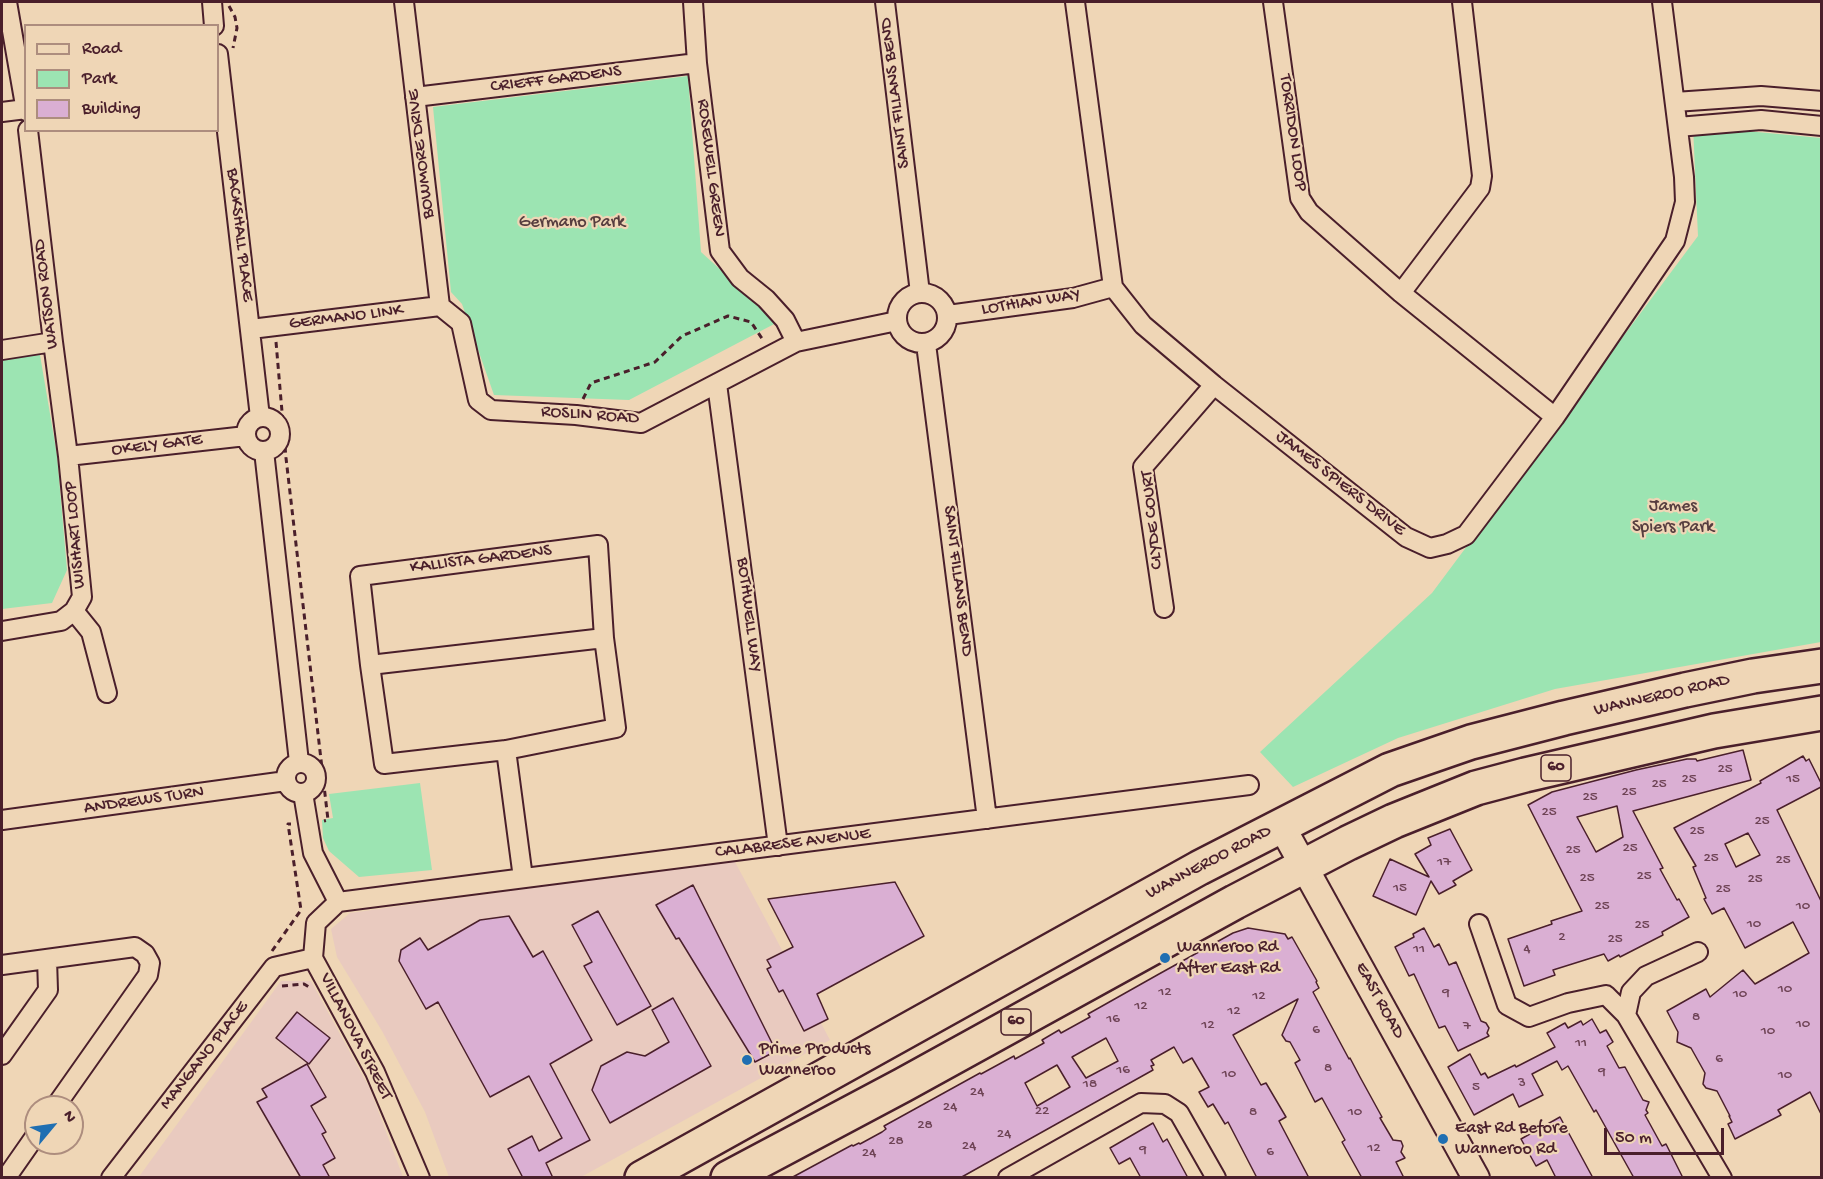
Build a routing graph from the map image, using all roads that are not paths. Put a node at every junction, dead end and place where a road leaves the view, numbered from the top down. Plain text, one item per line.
1 (7, 2) edge
2 (212, 2) edge
3 (404, 2) edge
4 (693, 2) edge
5 (885, 2) edge
6 (1075, 2) edge
7 (1273, 2) edge
8 (1462, 2) edge
9 (1662, 2) edge
10 (214, 24) edge
11 (697, 63) junction
12 (219, 88) edge
13 (415, 97) junction
14 (1821, 100) edge
15 (1676, 102) junction
16 (24, 104) edge
17 (24, 110) edge
18 (2, 112) edge
19 (1821, 126) edge
20 (1678, 127) junction
21 (28, 132) edge
22 (1113, 287) junction
23 (1401, 292) junction
24 (920, 293) junction
25 (440, 306) junction
26 (948, 315) junction
27 (897, 321) junction
28 (251, 328) junction
29 (53, 342) junction
30 (796, 342) junction
31 (926, 344) junction
32 (2, 350) edge
33 (717, 384) junction
34 (1214, 385) junction
35 (260, 417) junction
36 (1556, 417) junction
37 (246, 436) junction
38 (264, 451) junction
39 (68, 456) junction
40 (1164, 608) dead end
41 (74, 611) junction
42 (2, 631) edge
43 (604, 638) junction
44 (370, 665) junction
45 (1821, 666) edge
46 (107, 693) dead end
47 (1821, 713) edge
48 (506, 750) junction
49 (299, 762) junction
50 (286, 781) junction
51 (1249, 785) dead end
52 (303, 793) junction
53 (987, 819) junction
54 (2, 820) edge
55 (1281, 825) junction
56 (778, 846) junction
57 (1304, 866) junction
58 (523, 878) junction
59 (338, 902) junction
60 (1479, 924) dead end
61 (1698, 951) dead end
62 (314, 958) junction
63 (47, 959) junction
64 (2, 965) edge
65 (1626, 1015) junction
66 (2, 1055) edge
67 (946, 1061) junction
68 (63, 1095) edge
69 (765, 1110) junction
70 (24, 1152) edge
71 (6, 1178) edge
72 (111, 1178) edge
73 (420, 1178) edge
74 (642, 1178) edge
75 (728, 1178) edge
76 (1008, 1178) edge
77 (1216, 1178) edge
78 (1476, 1178) edge
79 (1722, 1178) edge

1 - 16 street
2 - 10 street
3 - 13 street, BOWMORE DRIVE
4 - 11 street, ROSEWELL GREEN
5 - 24 street, SAINT FILLANS BEND
6 - 22 street
7 - 23 street, TORRIDON LOOP
8 - 23 street
9 - 15 street, JAMES SPIERS DRIVE
11 - 13 street, CRIEFF GARDENS
11 - 30 street, ROSEWELL GREEN
12 - 28 street, BACKSHALL PLACE
13 - 25 street, BOWMORE DRIVE
14 - 15 street
15 - 20 street, JAMES SPIERS DRIVE
17 - 18 street
19 - 20 street
20 - 36 street, JAMES SPIERS DRIVE
21 - 29 street, WATSON ROAD
22 - 26 street, LOTHIAN WAY
22 - 34 street, JAMES SPIERS DRIVE
23 - 36 street, TORRIDON LOOP
24 - 26 street
24 - 27 street
25 - 28 street, GERMANO LINK
25 - 33 street, ROSLIN ROAD
26 - 31 street
27 - 30 street, ROSLIN ROAD
27 - 31 street
28 - 35 street, BACKSHALL PLACE
29 - 32 street
29 - 39 street, WATSON ROAD
30 - 33 street, ROSLIN ROAD
31 - 53 street, SAINT FILLANS BEND
33 - 56 street, BOTHWELL WAY
34 - 36 street, JAMES SPIERS DRIVE
34 - 40 street, CLYDE COURT
35 - 37 street
35 - 38 street
37 - 38 street
37 - 39 street, OKELY GATE
38 - 49 street
39 - 41 street, WISHART LOOP
41 - 42 street, WISHART LOOP
41 - 46 street, WISHART LOOP
43 - 44 street
43 - 44 street, KALLISTA GARDENS
43 - 48 street, KALLISTA GARDENS
44 - 48 street, KALLISTA GARDENS
45 - 55 highway, WANNEROO ROAD
47 - 57 highway, 60
48 - 58 street
49 - 50 street
49 - 52 street
50 - 52 street
50 - 54 street, ANDREWS TURN
51 - 53 street, CALABRESE AVENUE
52 - 59 street
53 - 56 street, CALABRESE AVENUE
55 - 57 street, EAST ROAD
55 - 69 highway, WANNEROO ROAD
56 - 58 street, CALABRESE AVENUE
57 - 67 highway, 60
57 - 78 street, EAST ROAD
58 - 59 street, CALABRESE AVENUE
59 - 62 street, VILLANOVA STREET
60 - 65 street
61 - 65 street
62 - 72 street, MANGANO PLACE
62 - 73 street, VILLANOVA STREET
63 - 64 street
63 - 66 street
63 - 68 street
65 - 79 street
67 - 69 highway
67 - 75 highway, 60
69 - 74 highway, WANNEROO ROAD
70 - 71 street
76 - 77 street

